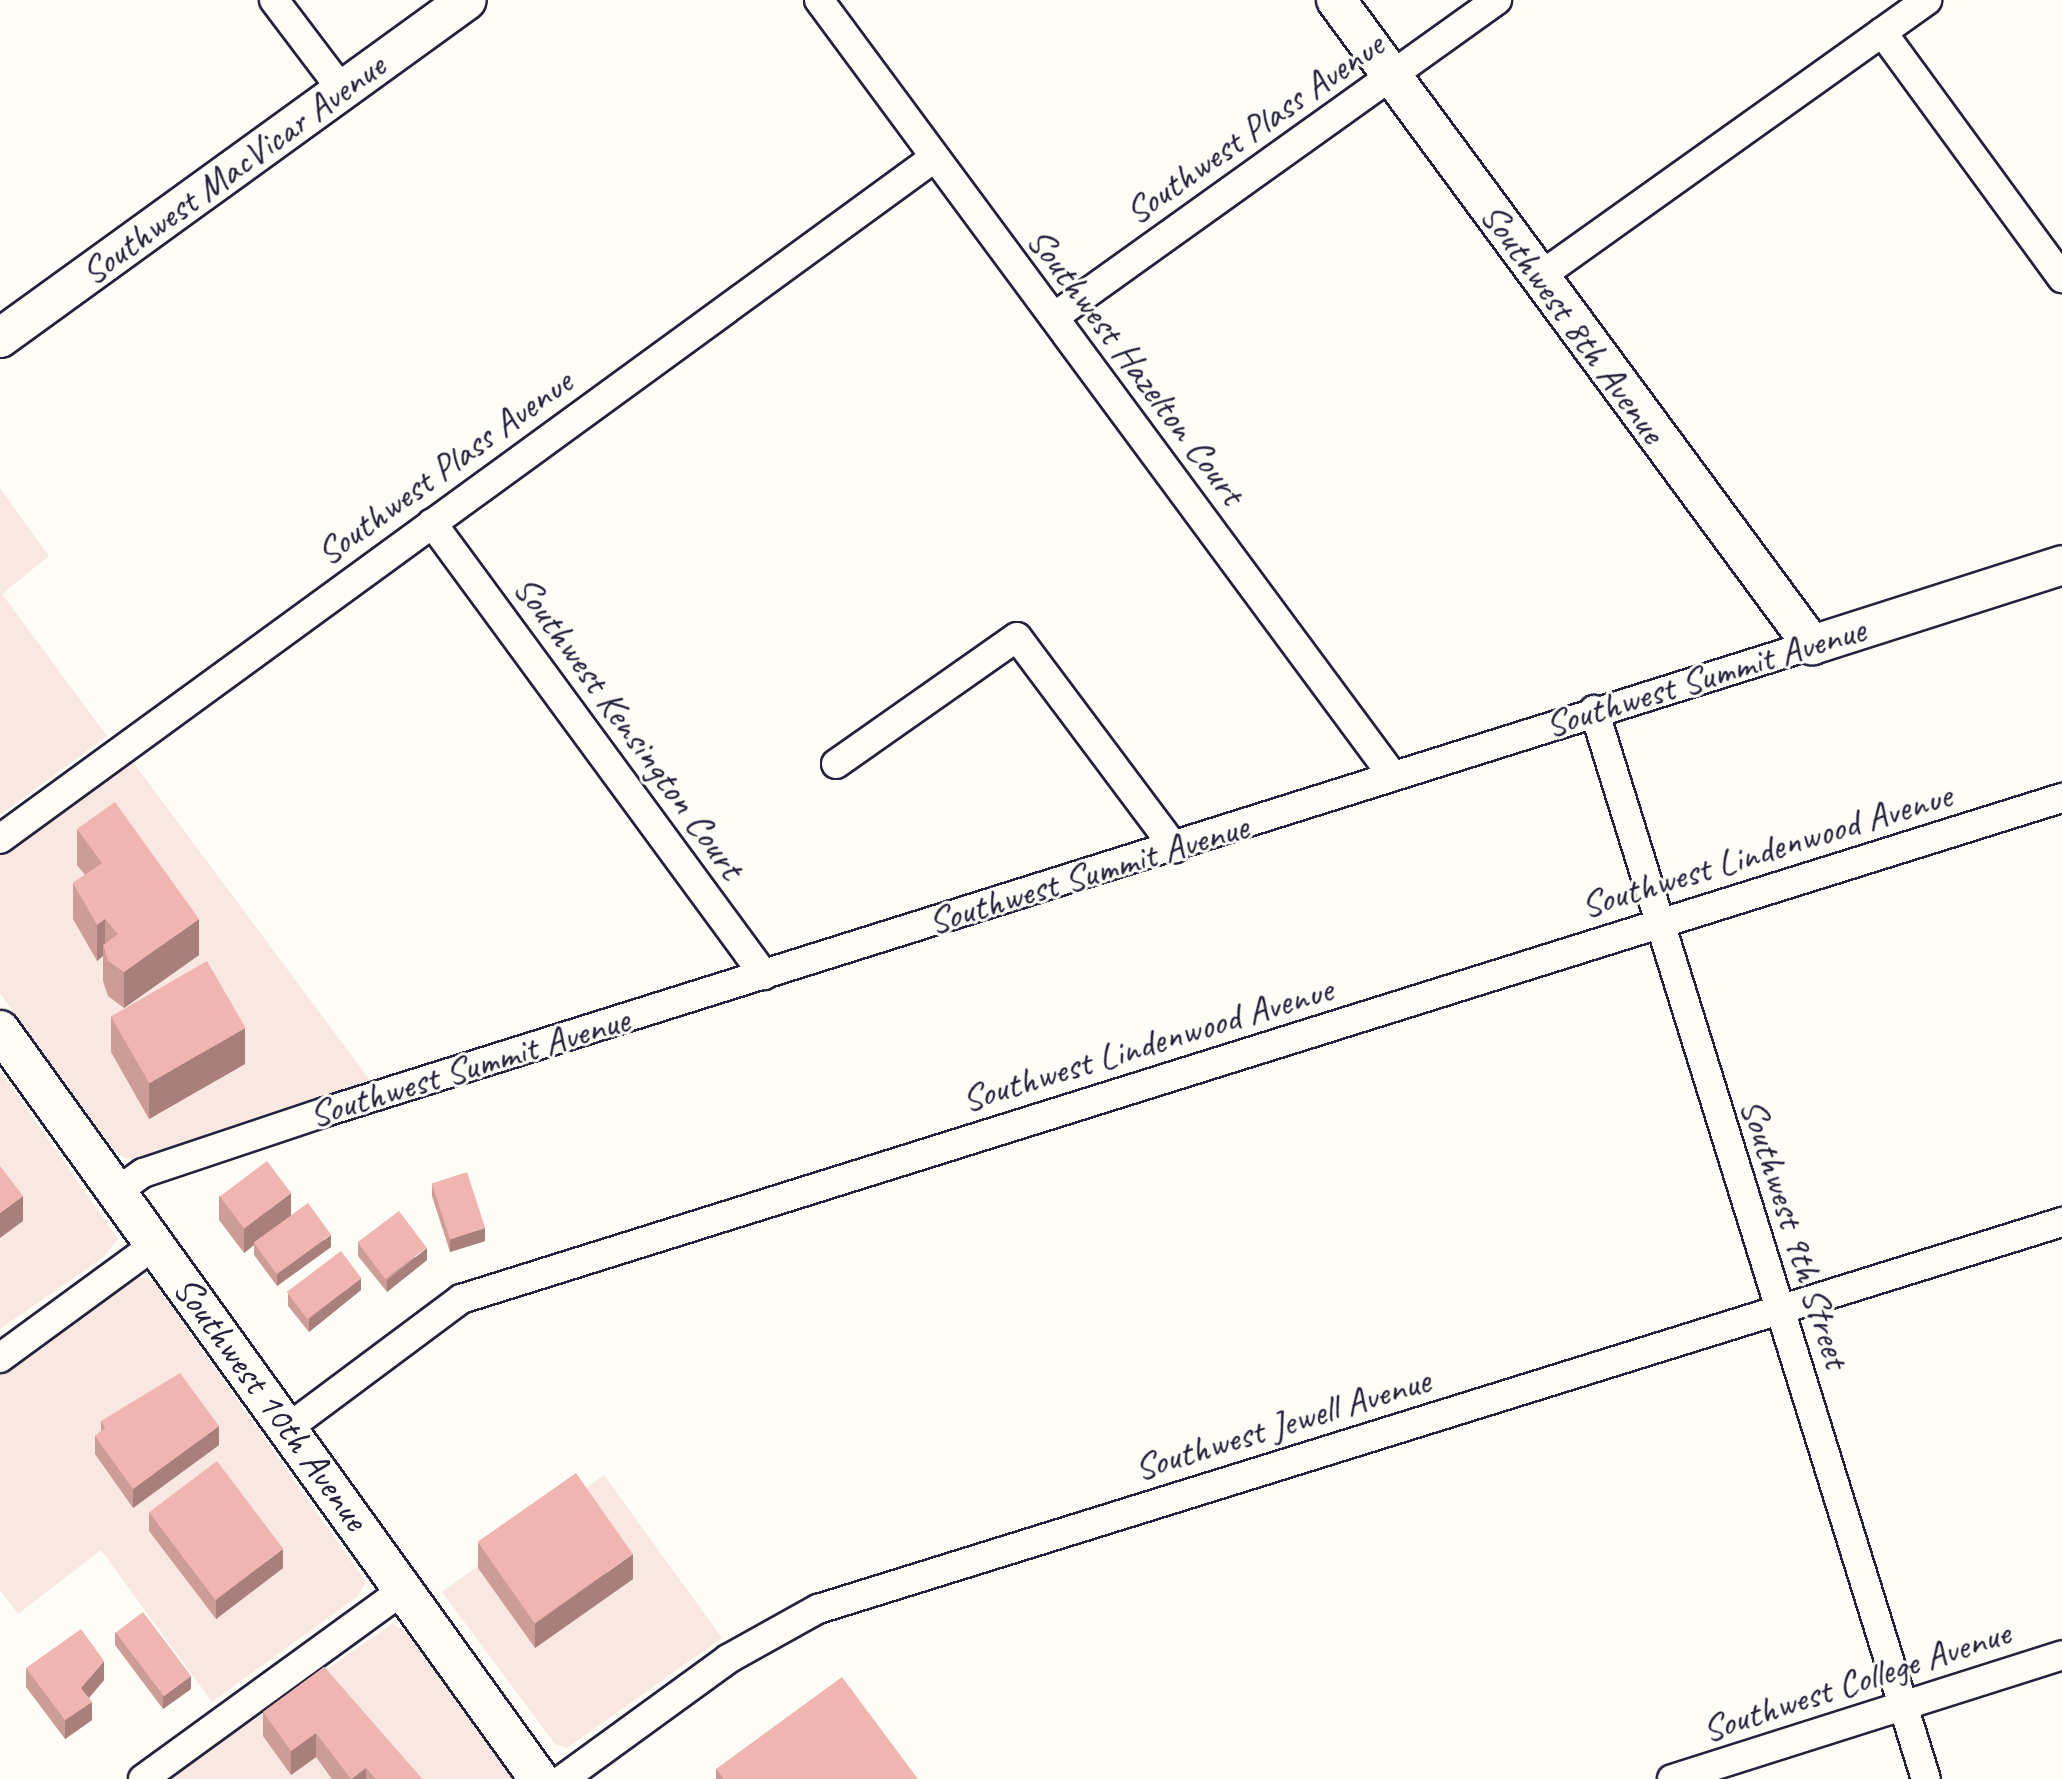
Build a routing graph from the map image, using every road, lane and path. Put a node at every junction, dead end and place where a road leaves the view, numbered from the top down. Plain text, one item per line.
1 (274, 0) edge
2 (467, 0) edge
3 (819, 0) edge
4 (1336, 0) edge
5 (1497, 0) edge
6 (1927, 0) edge
7 (1882, 32) junction
8 (1393, 77) junction
9 (342, 90) junction
10 (934, 158) junction
11 (1539, 277) junction
12 (2062, 278) edge
13 (1054, 317) junction
14 (0, 338) edge
15 (432, 523) junction
16 (2062, 565) edge
17 (1812, 645) junction
18 (1594, 710) junction
19 (836, 764) dead end
20 (1393, 776) junction
21 (2062, 798) edge
22 (0, 839) edge
23 (1175, 848) junction
24 (1657, 923) junction
25 (764, 975) junction
26 (0, 1030) edge
27 (118, 1191) junction
28 (2062, 1222) edge
29 (156, 1244) junction
30 (1781, 1309) junction
31 (0, 1358) edge
32 (288, 1428) junction
33 (406, 1588) junction
34 (2062, 1655) edge
35 (1903, 1706) junction
36 (143, 1779) edge
37 (539, 1779) edge
38 (563, 1779) edge
39 (1672, 1779) edge
40 (1926, 1779) edge

1 - 9 street
2 - 9 street, Southwest MacVicar Avenue
3 - 10 street, Southwest Hazelton Court
4 - 8 street, Southwest 8th Avenue
5 - 8 street, Southwest Plass Avenue
6 - 7 street
7 - 11 street
7 - 12 street
8 - 11 street, Southwest 8th Avenue
8 - 13 street, Southwest Plass Avenue
9 - 14 street, Southwest MacVicar Avenue
10 - 13 street, Southwest Hazelton Court
10 - 15 street, Southwest Plass Avenue
11 - 17 street, Southwest 8th Avenue
13 - 20 street, Southwest Hazelton Court
15 - 22 street, Southwest Plass Avenue
15 - 25 street, Southwest Kensington Court
16 - 17 street, Southwest Summit Avenue
17 - 18 street, Southwest Summit Avenue
18 - 20 street, Southwest Summit Avenue
18 - 24 street, Southwest 9th Street
19 - 23 street
20 - 23 street, Southwest Summit Avenue
21 - 24 street, Southwest Lindenwood Avenue
23 - 25 street, Southwest Summit Avenue
24 - 30 street, Southwest 9th Street
24 - 32 street, Southwest Lindenwood Avenue
25 - 27 street, Southwest Summit Avenue
26 - 27 street, Southwest 10th Avenue
27 - 29 street, Southwest 10th Avenue
28 - 30 street, Southwest Jewell Avenue
29 - 31 street
29 - 32 street, Southwest 10th Avenue
30 - 35 street, Southwest 9th Street
30 - 38 street, Southwest Jewell Avenue
32 - 33 street, Southwest 10th Avenue
33 - 36 street
33 - 37 street, Southwest 10th Avenue
34 - 35 street, Southwest College Avenue
35 - 39 street, Southwest College Avenue
35 - 40 street, Southwest 9th Street

